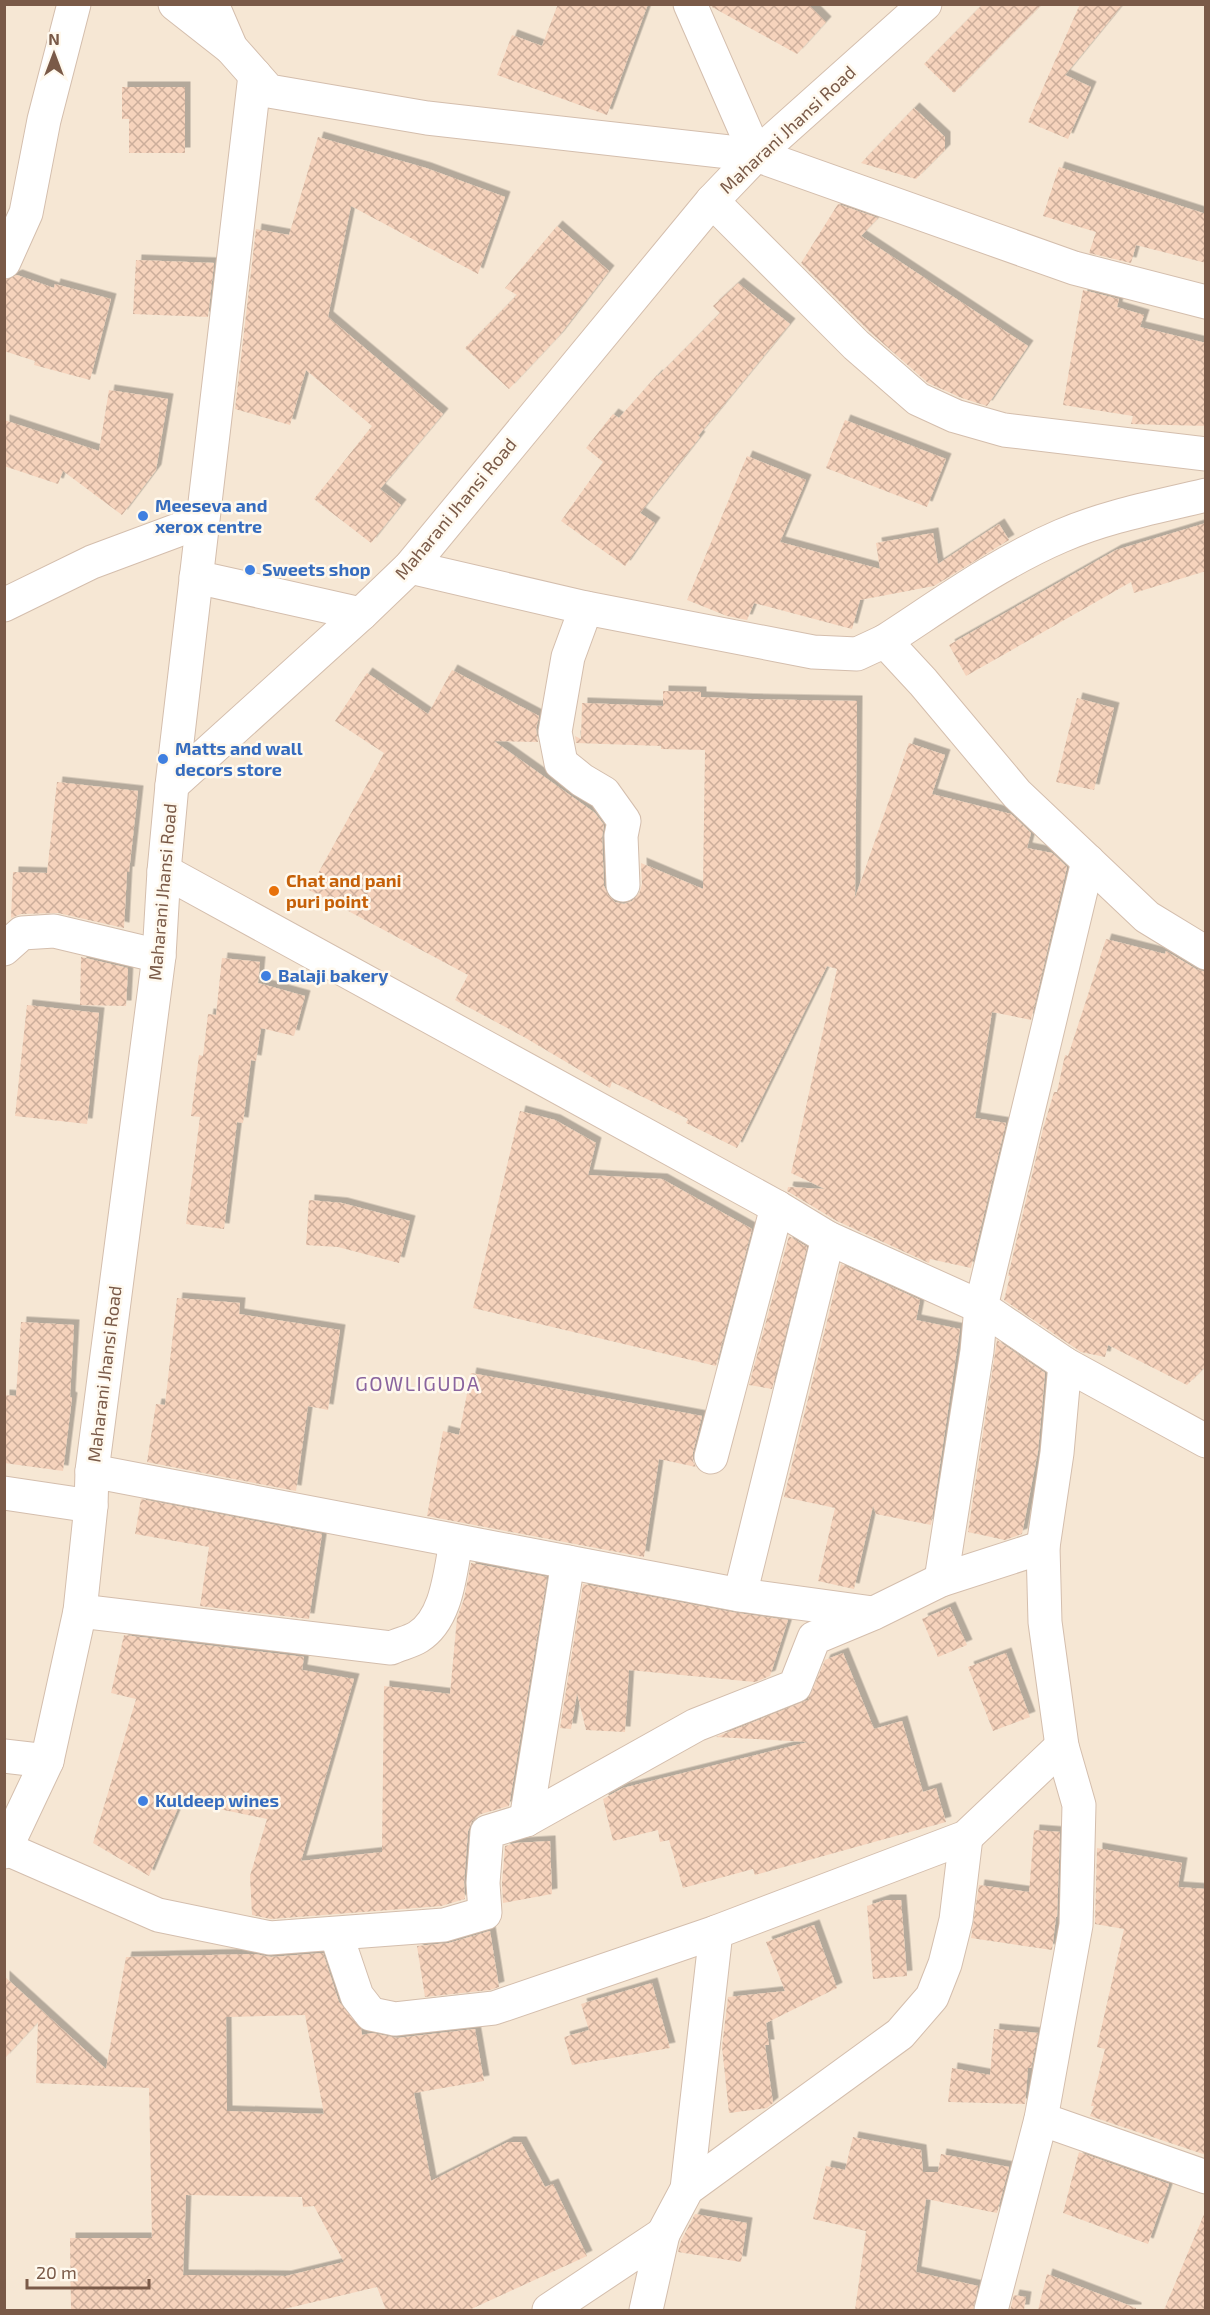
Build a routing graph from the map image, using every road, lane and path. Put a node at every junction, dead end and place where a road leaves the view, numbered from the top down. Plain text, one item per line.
1 (74, 4) edge
2 (175, 4) edge
3 (212, 4) edge
4 (690, 4) edge
5 (925, 4) edge
6 (231, 48) junction
7 (255, 75) junction
8 (756, 155) junction
9 (712, 201) junction
10 (4, 262) edge
11 (1206, 302) edge
12 (1206, 454) edge
13 (1206, 495) edge
14 (202, 521) junction
15 (410, 567) junction
16 (196, 577) junction
17 (4, 605) edge
18 (586, 608) junction
19 (361, 615) junction
20 (885, 641) junction
21 (172, 785) junction
22 (1088, 861) junction
23 (164, 871) junction
24 (623, 885) dead end
25 (1204, 946) edge
26 (4, 949) edge
27 (159, 956) junction
28 (777, 1207) junction
29 (828, 1238) junction
30 (981, 1307) junction
31 (1065, 1364) junction
32 (1201, 1430) edge
33 (711, 1457) dead end
34 (92, 1471) junction
35 (4, 1493) edge
36 (91, 1506) junction
37 (456, 1542) junction
38 (1043, 1547) junction
39 (568, 1562) junction
40 (941, 1580) junction
41 (740, 1595) junction
42 (80, 1611) junction
43 (874, 1613) junction
44 (1062, 1746) junction
45 (4, 1756) edge
46 (47, 1761) junction
47 (526, 1820) junction
48 (966, 1837) junction
49 (6, 1851) edge
50 (716, 1932) junction
51 (336, 1934) junction
52 (1041, 2119) junction
53 (1206, 2177) edge
54 (687, 2189) junction
55 (663, 2234) junction
56 (555, 2309) edge
57 (646, 2310) edge
58 (991, 2310) edge

1 - 10 street
2 - 6 street
3 - 6 street
4 - 8 street
5 - 8 street, Maharani Jhansi Road
6 - 7 street
7 - 8 street
7 - 14 street
8 - 9 street, Maharani Jhansi Road
8 - 11 street
9 - 12 street
9 - 15 street, Maharani Jhansi Road
13 - 20 street
14 - 16 street
14 - 17 street
15 - 18 street
15 - 19 street, Maharani Jhansi Road
16 - 19 street
16 - 21 street
18 - 20 street
18 - 24 street
19 - 21 street, Maharani Jhansi Road
20 - 22 street
21 - 23 street, Maharani Jhansi Road
22 - 25 street
22 - 30 street
23 - 27 street, Maharani Jhansi Road
23 - 28 street
26 - 27 street
27 - 34 street, Maharani Jhansi Road
28 - 29 street
28 - 33 street
29 - 30 street
29 - 41 street
30 - 31 street
30 - 40 street
31 - 32 street
31 - 38 street
34 - 36 street, Maharani Jhansi Road
34 - 37 street
35 - 36 street
36 - 42 street, Maharani Jhansi Road
37 - 39 street
37 - 42 street
38 - 40 street
38 - 44 street
39 - 41 street
39 - 47 street
40 - 43 street
41 - 43 street
42 - 46 street, Maharani Jhansi Road
43 - 47 street
44 - 48 street
44 - 52 street
45 - 46 street
46 - 49 street, Maharani Jhansi Road
47 - 51 street
48 - 50 street
48 - 54 street
49 - 51 street
50 - 51 street
50 - 54 street
52 - 53 street
52 - 58 street
54 - 55 street
55 - 56 street
55 - 57 street

